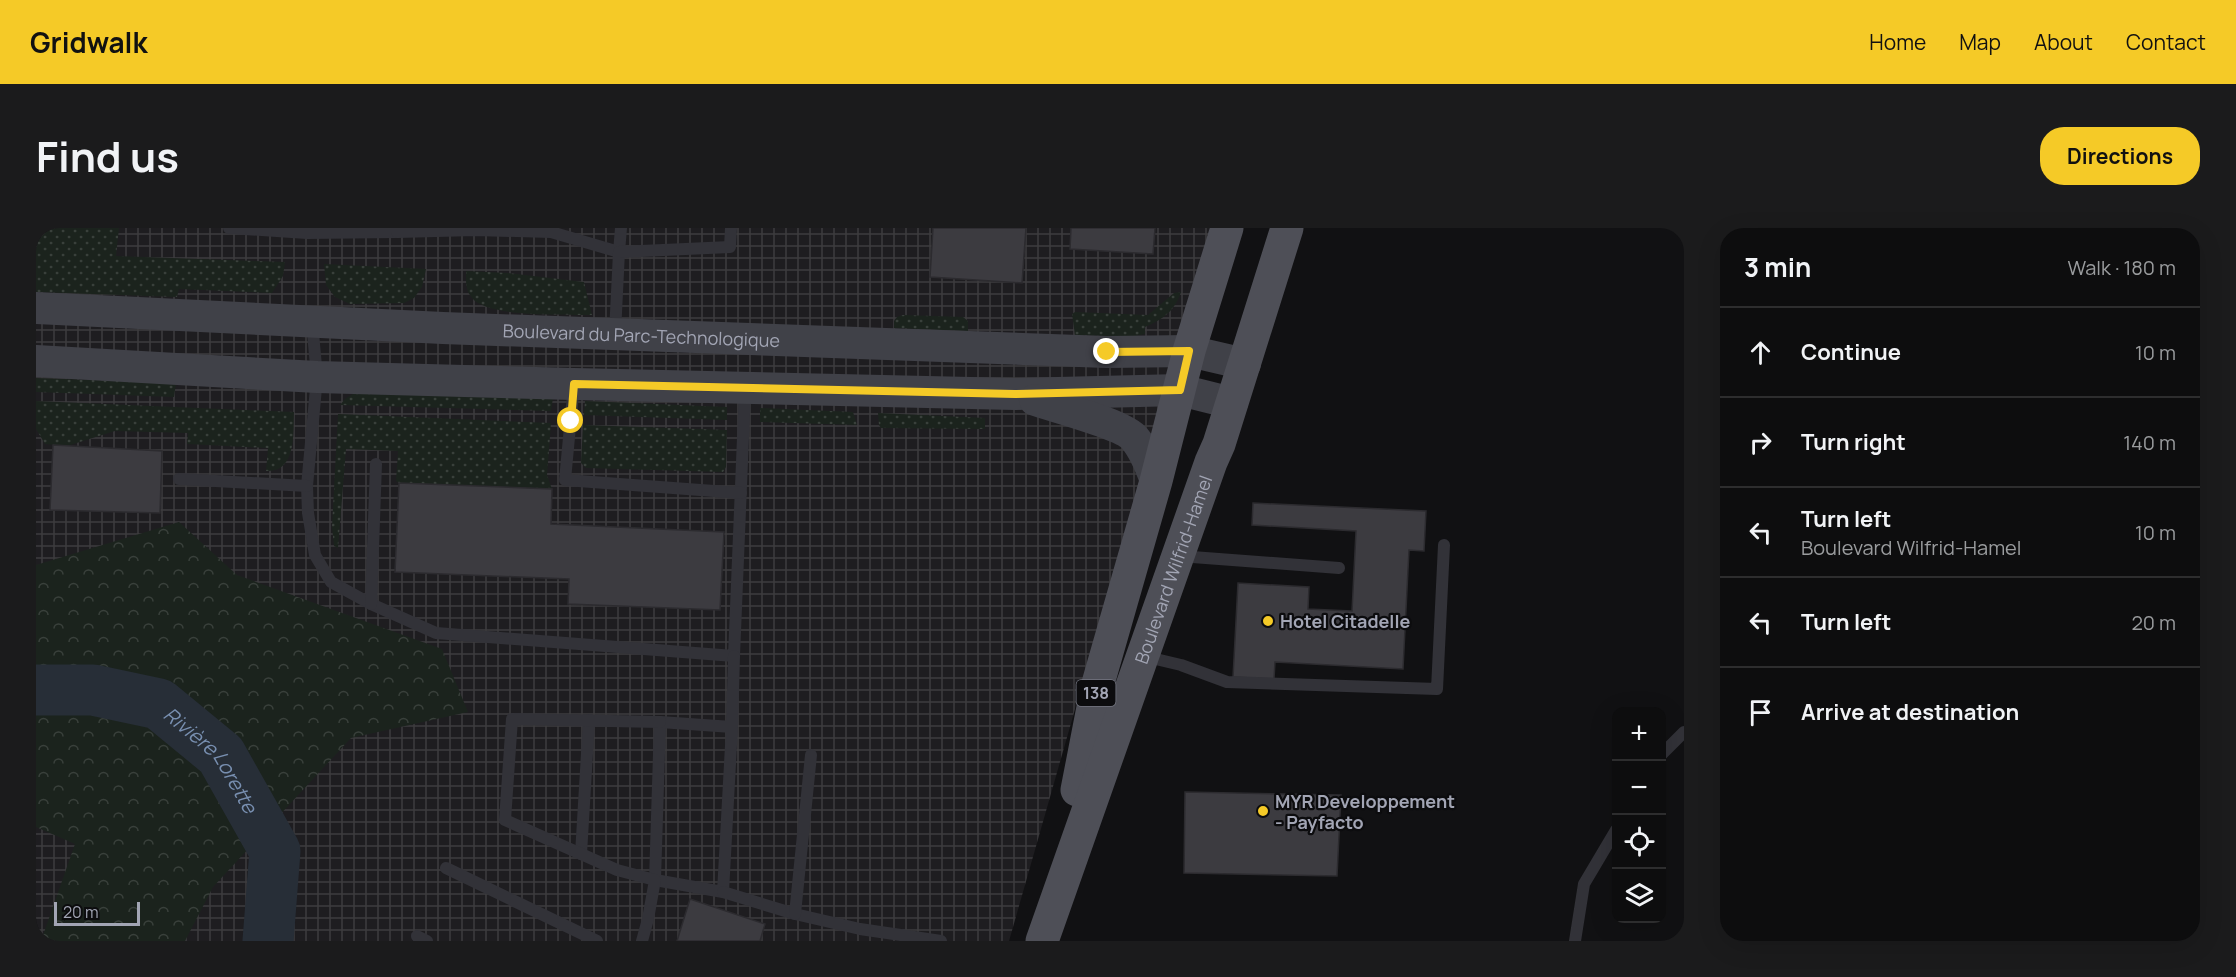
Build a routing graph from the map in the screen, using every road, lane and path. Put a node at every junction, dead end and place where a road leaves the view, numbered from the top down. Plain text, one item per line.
1 (229, 228) edge
2 (621, 228) edge
3 (731, 228) edge
4 (1227, 228) edge
5 (1287, 228) edge
6 (397, 230) edge
7 (552, 230) edge
8 (619, 252) junction
9 (36, 308) edge
10 (312, 321) junction
11 (615, 334) junction
12 (1189, 351) junction
13 (36, 361) edge
14 (1245, 364) junction
15 (317, 377) junction
16 (574, 384) junction
17 (745, 388) junction
18 (1180, 390) junction
19 (1015, 394) junction
20 (1232, 402) junction
21 (376, 464) dead end
22 (178, 479) dead end
23 (1156, 481) junction
24 (308, 486) junction
25 (741, 493) junction
26 (1444, 545) dead end
27 (1178, 556) junction
28 (1339, 568) dead end
29 (371, 604) junction
30 (734, 656) junction
31 (1142, 656) junction
32 (589, 720) junction
33 (660, 722) junction
34 (732, 727) junction
35 (1684, 732) edge
36 (1666, 750) edge
37 (811, 755) dead end
38 (1612, 838) edge
39 (581, 854) junction
40 (446, 868) dead end
41 (655, 880) junction
42 (723, 892) junction
43 (1052, 909) junction
44 (795, 914) junction
45 (597, 941) edge
46 (642, 941) edge
47 (941, 941) edge
48 (1042, 941) edge
49 (1575, 941) edge

1 - 6 lane
2 - 8 lane
3 - 8 lane
4 - 12 main road, Boulevard Wilfrid-Hamel / 138
5 - 14 main road, Boulevard Wilfrid-Hamel / 138
6 - 7 lane
7 - 8 lane
8 - 11 lane
9 - 10 main road, Boulevard du Parc-Technologique
10 - 11 main road, Boulevard du Parc-Technologique
10 - 15 lane
11 - 12 main road, Boulevard du Parc-Technologique
12 - 14 main road, Boulevard du Parc-Technologique
12 - 18 main road, Boulevard Wilfrid-Hamel / 138
13 - 15 main road
14 - 20 main road, Boulevard Wilfrid-Hamel / 138
15 - 16 main road
15 - 24 lane
16 - 17 main road
16 - 25 lane
17 - 19 main road
17 - 25 lane
18 - 19 main road
18 - 20 main road
18 - 23 main road, Boulevard Wilfrid-Hamel / 138
19 - 23 main road
20 - 27 main road, Boulevard Wilfrid-Hamel / 138
21 - 29 lane
22 - 24 lane
23 - 43 main road, Boulevard Wilfrid-Hamel / 138
24 - 29 lane
25 - 30 lane
26 - 31 lane
27 - 28 lane
27 - 31 main road, Boulevard Wilfrid-Hamel / 138
29 - 30 lane
30 - 34 lane
31 - 43 main road, Boulevard Wilfrid-Hamel / 138
32 - 33 lane
32 - 39 lane
32 - 39 lane
33 - 34 lane
33 - 41 lane
34 - 42 lane
35 - 36 lane
37 - 44 lane
38 - 49 lane
39 - 41 lane
40 - 45 lane
41 - 42 lane
41 - 46 lane
42 - 44 lane
43 - 48 main road, Boulevard Wilfrid-Hamel / 138
44 - 47 lane

